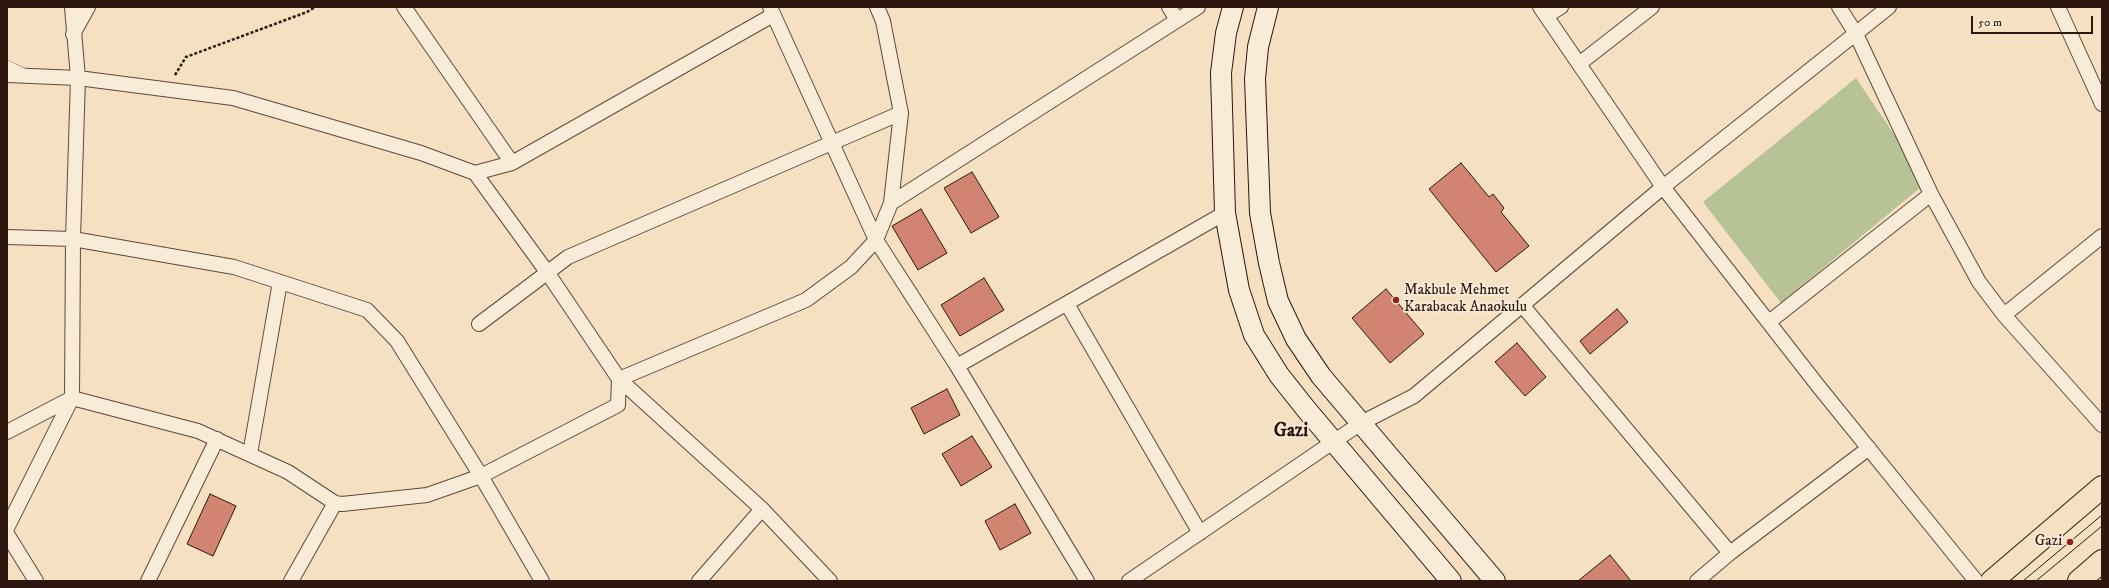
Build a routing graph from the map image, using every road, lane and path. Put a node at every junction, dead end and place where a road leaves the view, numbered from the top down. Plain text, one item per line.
1 (88, 7) edge
2 (315, 7) edge
3 (404, 7) edge
4 (877, 7) edge
5 (1169, 7) edge
6 (1198, 7) edge
7 (1233, 7) edge
8 (1268, 7) edge
9 (1560, 7) edge
10 (1652, 7) edge
11 (1839, 7) edge
12 (1888, 7) edge
13 (2058, 7) edge
14 (70, 9) edge
15 (771, 11) edge
16 (1543, 12) edge
17 (1177, 20) junction
18 (73, 34) junction
19 (1856, 34) junction
20 (7, 64) edge
21 (1579, 64) junction
22 (7, 75) edge
23 (32, 76) junction
24 (78, 78) junction
25 (167, 89) junction
26 (2102, 104) edge
27 (901, 113) junction
28 (831, 143) junction
29 (512, 163) junction
30 (475, 173) junction
31 (1664, 188) junction
32 (1931, 194) junction
33 (891, 203) junction
34 (1225, 213) junction
35 (2102, 236) edge
36 (7, 237) edge
37 (73, 239) junction
38 (876, 240) junction
39 (547, 272) junction
40 (280, 282) junction
41 (1067, 304) junction
42 (1522, 306) junction
43 (2004, 315) junction
44 (1769, 322) junction
45 (480, 324) dead end
46 (957, 366) junction
47 (619, 380) junction
48 (72, 398) junction
49 (1361, 423) junction
50 (2102, 424) edge
51 (7, 432) edge
52 (217, 439) junction
53 (1333, 441) junction
54 (1869, 448) junction
55 (250, 454) junction
56 (481, 476) junction
57 (2102, 487) edge
58 (335, 503) junction
59 (762, 509) junction
60 (7, 528) edge
61 (1200, 533) junction
62 (7, 534) edge
63 (1730, 553) junction
64 (2102, 561) edge
65 (36, 581) edge
66 (148, 581) edge
67 (292, 581) edge
68 (542, 581) edge
69 (700, 581) edge
70 (830, 581) edge
71 (1087, 581) edge
72 (1129, 581) edge
73 (1451, 581) edge
74 (1495, 581) edge
75 (1697, 581) edge
76 (1976, 581) edge
77 (1992, 581) edge
78 (2079, 581) edge

1 - 18 street
2 - 25 path
3 - 29 street
4 - 27 street
5 - 17 street
6 - 17 street
7 - 34 main road
8 - 49 main road
9 - 16 street
10 - 21 street
11 - 19 street
12 - 19 street
13 - 26 street
14 - 18 street
15 - 28 street
15 - 29 street
16 - 21 street
17 - 33 street
18 - 24 street
19 - 31 street
19 - 32 street
20 - 23 lane
21 - 31 street
22 - 23 street
23 - 24 street
24 - 25 street
24 - 37 street
25 - 30 street
27 - 28 street
27 - 33 street
28 - 38 street
28 - 39 street
29 - 30 street
30 - 39 street
31 - 42 street
31 - 44 street
32 - 43 street
32 - 44 street
33 - 38 street
34 - 41 street
34 - 53 main road
35 - 43 street
36 - 37 street
37 - 40 street
37 - 48 street
38 - 46 street
38 - 47 street
39 - 45 street
39 - 47 street
40 - 55 street
40 - 56 street
41 - 46 street
41 - 61 street
42 - 49 street
42 - 63 street
43 - 50 street
44 - 54 street
46 - 71 street
47 - 56 street
47 - 59 street
48 - 51 street
48 - 52 street
48 - 60 street
49 - 53 street
49 - 74 main road
52 - 55 street
52 - 66 street
53 - 61 street
53 - 73 main road
54 - 63 street
54 - 76 street
55 - 58 street
56 - 58 street
56 - 68 street
57 - 77 main road
58 - 67 street
59 - 69 street
59 - 70 street
61 - 72 street
62 - 65 street
63 - 75 street
64 - 78 main road

